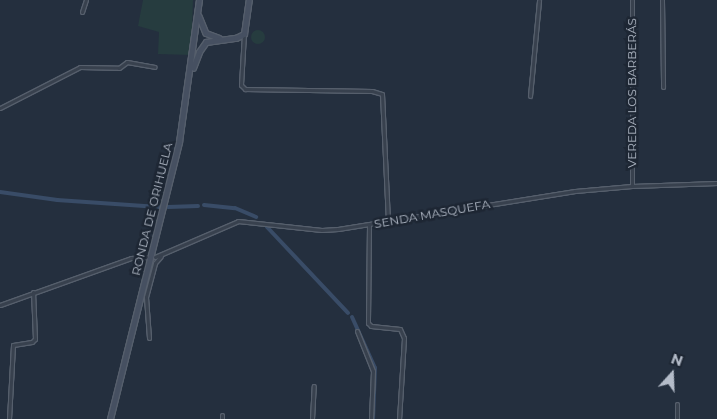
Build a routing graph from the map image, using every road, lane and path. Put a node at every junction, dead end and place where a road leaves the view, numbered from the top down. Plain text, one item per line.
1 (86, 0) edge
2 (249, 0) edge
3 (539, 0) edge
4 (632, 0) edge
5 (662, 0) edge
6 (199, 1) edge
7 (82, 12) dead end
8 (198, 13) junction
9 (244, 34) junction
10 (236, 38) junction
11 (223, 39) junction
12 (243, 48) junction
13 (155, 67) dead end
14 (190, 79) junction
15 (663, 87) dead end
16 (530, 96) dead end
17 (0, 108) edge
18 (717, 183) edge
19 (632, 186) junction
20 (388, 221) junction
21 (369, 224) junction
22 (161, 255) junction
23 (146, 257) dead end
24 (155, 257) dead end
25 (33, 292) junction
26 (0, 305) edge
27 (357, 331) dead end
28 (149, 338) dead end
29 (314, 386) dead end
30 (677, 404) dead end
31 (9, 419) edge
32 (110, 419) edge
33 (312, 419) edge
34 (371, 419) edge
35 (399, 419) edge
36 (677, 419) edge

1 - 7 street
2 - 9 main road
3 - 16 street
4 - 19 street, VEREDA LOS BARBERÁS
5 - 15 street
6 - 8 main road, RONDA DE ORIHUELA
8 - 11 main road
8 - 14 main road, RONDA DE ORIHUELA
9 - 10 main road
9 - 12 street
10 - 11 main road
10 - 12 street
11 - 14 main road
12 - 20 street
13 - 17 street
14 - 32 main road, RONDA DE ORIHUELA
18 - 19 street, SENDA MASQUEFA
19 - 20 street, SENDA MASQUEFA
20 - 21 street, SENDA MASQUEFA
21 - 22 street, SENDA MASQUEFA
21 - 35 street
22 - 24 street, SENDA MASQUEFA
22 - 28 street
23 - 25 street
25 - 26 street
25 - 31 street
27 - 34 street
29 - 33 street
30 - 36 street

